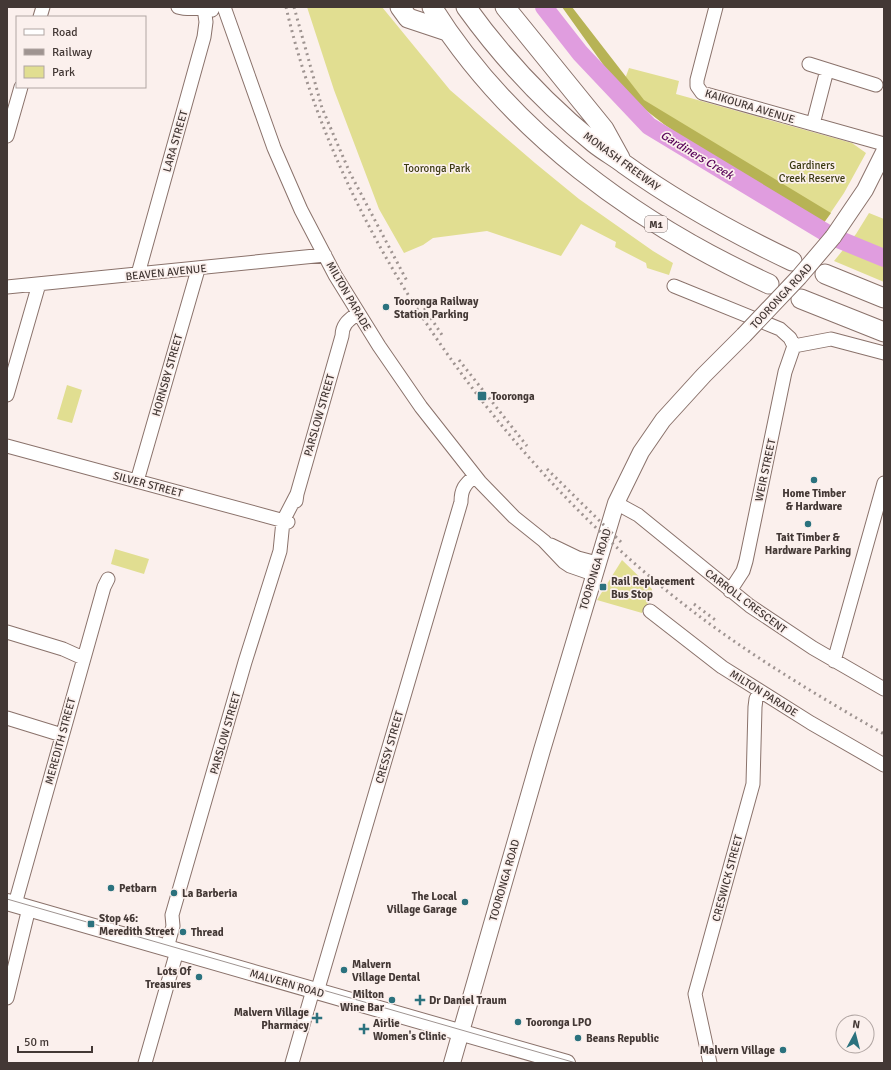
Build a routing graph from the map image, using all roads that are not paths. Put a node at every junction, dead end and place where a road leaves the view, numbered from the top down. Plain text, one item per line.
1 (178, 7) edge
2 (205, 7) edge
3 (224, 7) edge
4 (400, 7) edge
5 (432, 7) edge
6 (466, 7) edge
7 (505, 7) edge
8 (716, 7) edge
9 (448, 31) junction
10 (809, 64) dead end
11 (827, 70) junction
12 (876, 84) dead end
13 (21, 88) edge
14 (813, 124) junction
15 (7, 136) edge
16 (884, 144) edge
17 (884, 152) edge
18 (622, 162) junction
19 (325, 255) junction
20 (792, 261) dead end
21 (196, 269) junction
22 (138, 274) junction
23 (825, 274) dead end
24 (39, 284) junction
25 (769, 284) dead end
26 (674, 286) dead end
27 (7, 287) edge
28 (884, 298) edge
29 (801, 299) dead end
30 (361, 317) junction
31 (884, 332) edge
32 (794, 346) junction
33 (884, 353) edge
34 (7, 395) edge
35 (7, 446) edge
36 (478, 479) junction
37 (136, 481) junction
38 (884, 483) edge
39 (616, 503) junction
40 (286, 521) junction
41 (595, 568) junction
42 (108, 579) dead end
43 (730, 591) junction
44 (650, 611) dead end
45 (7, 632) edge
46 (84, 655) junction
47 (834, 661) junction
48 (884, 689) edge
49 (760, 691) junction
50 (7, 718) edge
51 (62, 735) junction
52 (884, 765) edge
53 (17, 905) edge
54 (167, 949) junction
55 (315, 991) junction
56 (7, 998) edge
57 (460, 1033) junction
58 (146, 1063) edge
59 (292, 1063) edge
60 (452, 1063) edge
61 (568, 1063) edge
62 (710, 1063) edge

1 - 2 street
2 - 3 street
2 - 22 street, LARA STREET
3 - 19 street, MILTON PARADE
4 - 9 highway
5 - 9 highway, M1
6 - 18 highway, MONASH FREEWAY
7 - 18 highway
8 - 14 street, KAIKOURA AVENUE
9 - 25 highway, M1
10 - 11 street
11 - 12 street
11 - 14 street
13 - 15 street
14 - 16 street, KAIKOURA AVENUE
17 - 39 main road, TOORONGA ROAD, bridge
18 - 20 highway, MONASH FREEWAY
19 - 21 street, BEAVEN AVENUE
19 - 30 street, MILTON PARADE
21 - 22 street, BEAVEN AVENUE
21 - 37 street, HORNSBY STREET
22 - 24 street, BEAVEN AVENUE
23 - 28 highway
24 - 27 street, BEAVEN AVENUE
24 - 34 street
26 - 32 street
29 - 31 highway
30 - 36 street, MILTON PARADE
30 - 40 street, PARSLOW STREET
32 - 33 street
32 - 43 street, WEIR STREET
35 - 37 street, SILVER STREET
36 - 41 street, MILTON PARADE
36 - 55 street, CRESSY STREET
37 - 40 street, SILVER STREET
38 - 47 street
39 - 41 main road, TOORONGA ROAD
39 - 43 street, CARROLL CRESCENT
40 - 54 street, PARSLOW STREET
41 - 57 main road, TOORONGA ROAD
42 - 46 street, MEREDITH STREET
43 - 47 street, CARROLL CRESCENT
44 - 49 street, MILTON PARADE
45 - 46 street
46 - 51 street, MEREDITH STREET
47 - 48 street, CARROLL CRESCENT
49 - 52 street, MILTON PARADE
49 - 62 street, CRESWICK STREET
50 - 51 street
51 - 53 street, MEREDITH STREET
53 - 54 main road, MALVERN ROAD
53 - 56 street, MEREDITH STREET
54 - 55 main road, MALVERN ROAD
54 - 58 street, PARSLOW STREET
55 - 57 main road, MALVERN ROAD
55 - 59 street, CRESSY STREET
57 - 60 main road, TOORONGA ROAD
57 - 61 main road, MALVERN ROAD

